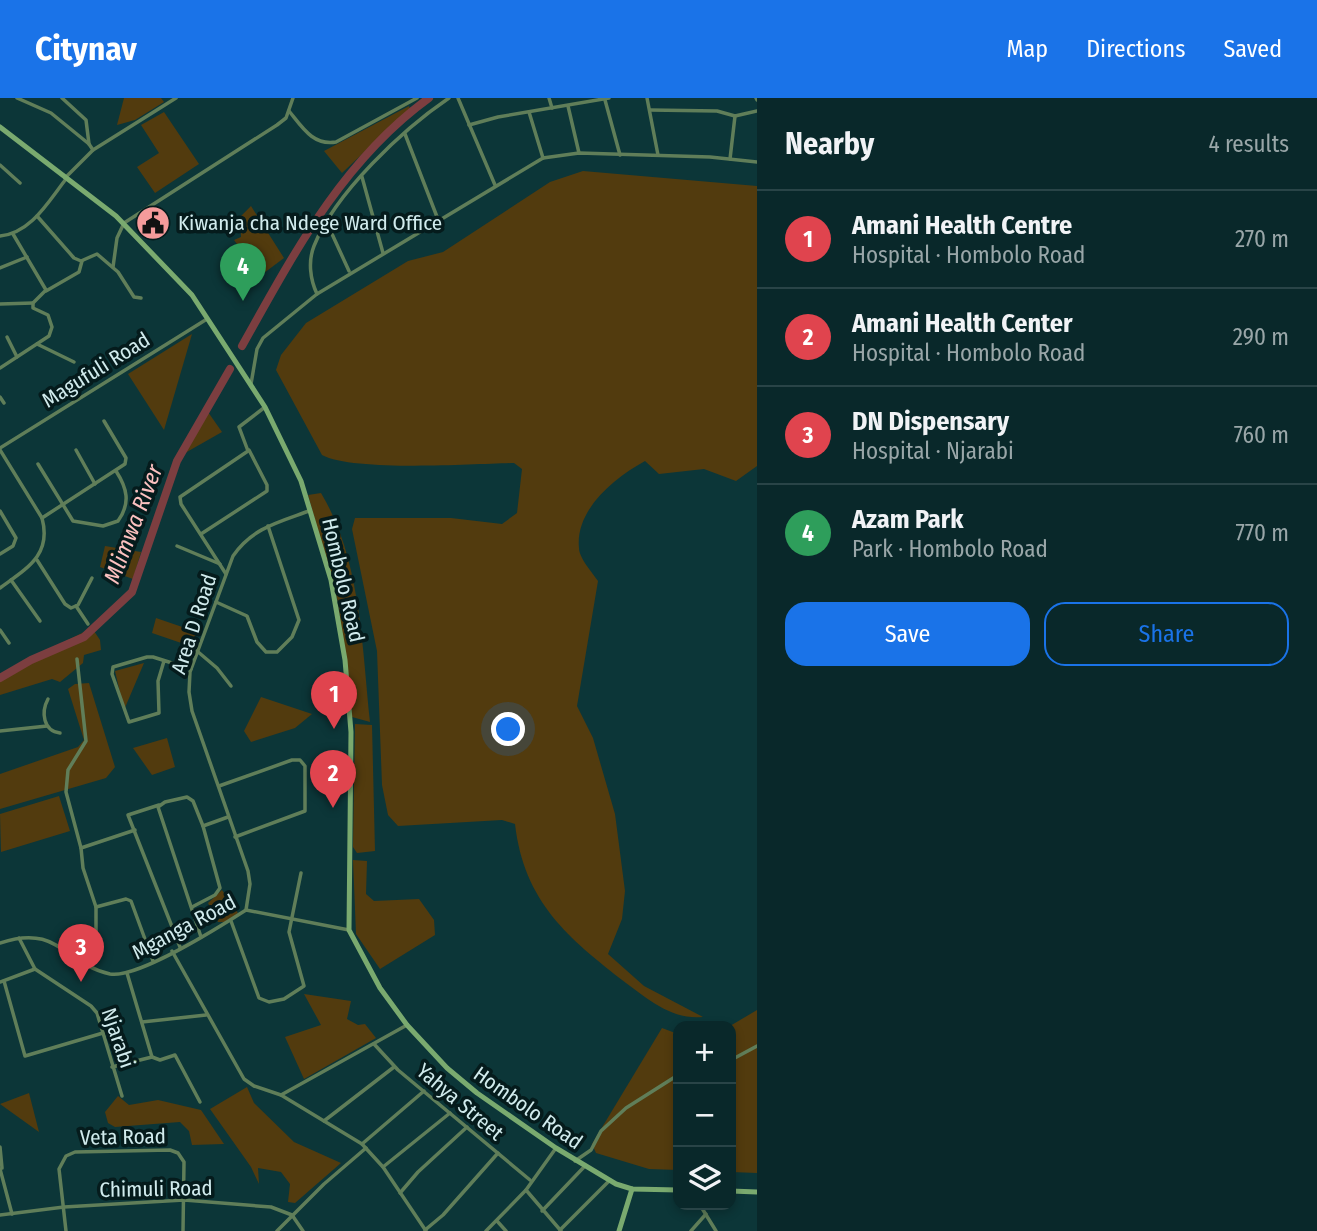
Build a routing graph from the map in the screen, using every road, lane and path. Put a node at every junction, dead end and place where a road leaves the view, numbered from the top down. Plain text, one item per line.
1 (17, 98) edge
2 (62, 98) edge
3 (176, 98) edge
4 (293, 98) edge
5 (417, 98) edge
6 (449, 98) edge
7 (457, 98) edge
8 (549, 98) edge
9 (648, 98) edge
10 (607, 99) edge
11 (568, 106) junction
12 (552, 108) junction
13 (650, 110) junction
14 (289, 111) junction
15 (757, 111) edge
16 (529, 112) junction
17 (735, 116) junction
18 (469, 125) junction
19 (0, 127) edge
20 (405, 134) junction
21 (89, 144) junction
22 (93, 150) junction
23 (579, 153) junction
24 (620, 155) junction
25 (658, 155) junction
26 (543, 158) junction
27 (730, 159) junction
28 (757, 162) edge
29 (0, 165) edge
30 (362, 177) junction
31 (66, 178) junction
32 (20, 183) dead end
33 (495, 185) junction
34 (37, 216) junction
35 (439, 222) junction
36 (124, 223) junction
37 (327, 223) junction
38 (13, 234) junction
39 (0, 236) edge
40 (383, 253) junction
41 (27, 257) junction
42 (82, 261) junction
43 (113, 267) junction
44 (0, 268) edge
45 (349, 271) junction
46 (46, 291) junction
47 (317, 294) junction
48 (141, 299) dead end
49 (33, 303) junction
50 (0, 304) edge
51 (209, 318) junction
52 (7, 337) dead end
53 (37, 344) junction
54 (16, 357) junction
55 (74, 362) dead end
56 (0, 368) edge
57 (251, 384) junction
58 (0, 397) edge
59 (4, 403) dead end
60 (265, 407) junction
61 (104, 421) dead end
62 (0, 449) edge
63 (76, 450) dead end
64 (249, 450) junction
65 (38, 464) dead end
66 (116, 471) junction
67 (95, 484) junction
68 (62, 506) junction
69 (0, 511) edge
70 (310, 511) junction
71 (43, 518) junction
72 (268, 526) junction
73 (201, 534) junction
74 (177, 546) dead end
75 (0, 554) edge
76 (37, 560) junction
77 (220, 564) junction
78 (226, 574) junction
79 (92, 578) dead end
80 (11, 580) junction
81 (0, 588) edge
82 (215, 602) junction
83 (76, 606) junction
84 (40, 621) dead end
85 (88, 624) dead end
86 (0, 630) edge
87 (9, 643) dead end
88 (197, 651) junction
89 (77, 659) dead end
90 (164, 661) junction
91 (191, 669) junction
92 (231, 686) dead end
93 (48, 699) dead end
94 (47, 726) junction
95 (0, 732) edge
96 (60, 733) dead end
97 (218, 787) junction
98 (159, 805) junction
99 (228, 817) junction
100 (203, 826) junction
101 (135, 830) junction
102 (235, 837) junction
103 (81, 848) junction
104 (301, 873) dead end
105 (96, 906) junction
106 (191, 908) junction
107 (246, 910) junction
108 (292, 918) junction
109 (231, 921) junction
110 (349, 930) junction
111 (201, 937) junction
112 (19, 938) junction
113 (0, 943) edge
114 (180, 947) junction
115 (172, 951) junction
116 (153, 961) junction
117 (85, 962) junction
118 (35, 969) junction
119 (127, 973) junction
120 (2, 981) edge
121 (206, 1015) junction
122 (142, 1022) junction
123 (407, 1025) junction
124 (103, 1033) junction
125 (374, 1044) junction
126 (757, 1046) edge
127 (152, 1057) junction
128 (736, 1057) edge
129 (394, 1066) junction
130 (112, 1067) junction
131 (673, 1078) edge
132 (424, 1091) junction
133 (281, 1095) junction
134 (122, 1096) dead end
135 (200, 1102) dead end
136 (450, 1113) junction
137 (324, 1121) junction
138 (467, 1127) junction
139 (362, 1144) junction
140 (0, 1147) edge
141 (366, 1148) junction
142 (556, 1148) junction
143 (498, 1153) junction
144 (575, 1161) junction
145 (383, 1167) junction
146 (584, 1167) junction
147 (1, 1170) edge
148 (530, 1180) junction
149 (609, 1181) junction
150 (632, 1189) junction
151 (526, 1190) junction
152 (673, 1190) edge
153 (736, 1191) edge
154 (757, 1192) edge
155 (400, 1193) junction
156 (184, 1200) junction
157 (64, 1207) junction
158 (703, 1210) edge
159 (541, 1211) junction
160 (12, 1214) junction
161 (706, 1214) junction
162 (0, 1215) edge
163 (292, 1215) junction
164 (497, 1220) junction
165 (621, 1228) edge
166 (66, 1231) edge
167 (183, 1231) edge
168 (277, 1231) edge
169 (303, 1231) edge
170 (426, 1231) edge
171 (486, 1231) edge
172 (506, 1231) edge
173 (560, 1231) edge
174 (628, 1231) edge
175 (691, 1231) edge
176 (716, 1231) edge

1 - 21 street
2 - 21 street
3 - 22 street
4 - 14 street
5 - 14 street
6 - 20 street
7 - 18 street
8 - 12 street
9 - 13 street
10 - 11 street
10 - 24 street
11 - 12 street
11 - 23 street
12 - 16 street
13 - 17 street
13 - 25 street
14 - 36 street
15 - 17 street
16 - 18 street
16 - 26 street
17 - 27 street
18 - 33 street
19 - 31 street, Hombolo Road
20 - 30 street
20 - 35 street
21 - 22 street
22 - 31 street
23 - 24 street
23 - 26 street
24 - 25 street
25 - 27 street
26 - 33 street
27 - 28 street
29 - 32 street
30 - 37 street
30 - 40 street
31 - 34 street
31 - 36 street, Hombolo Road
33 - 35 street
34 - 38 street
34 - 42 street
35 - 40 street
36 - 43 street
36 - 51 street, Hombolo Road
37 - 45 street
37 - 47 street
38 - 39 street
38 - 41 street
40 - 45 street
41 - 44 street
41 - 46 street
42 - 43 street
42 - 46 street
43 - 48 street
45 - 47 street
46 - 49 street
47 - 57 street
49 - 50 street
49 - 53 street
51 - 57 street, Hombolo Road
51 - 62 street, Magufuli Road
52 - 54 street
53 - 54 street
53 - 55 street
54 - 56 street
57 - 60 street, Hombolo Road
58 - 59 street
60 - 64 street
60 - 70 street, Hombolo Road
61 - 66 street
62 - 71 street
63 - 67 street
64 - 73 street
64 - 73 street
65 - 68 street
66 - 67 street
66 - 68 street
67 - 68 street
68 - 71 street
69 - 75 street
70 - 72 street, Area D Road
70 - 110 street, Hombolo Road
71 - 76 street
72 - 78 street, Area D Road
72 - 82 street
73 - 77 street
74 - 77 street
76 - 80 street
76 - 83 street
77 - 78 street
78 - 82 street, Area D Road
79 - 83 street
80 - 81 street
80 - 84 street
82 - 88 street, Area D Road
83 - 85 street
86 - 87 street
88 - 91 street, Area D Road
88 - 92 street
89 - 103 street
90 - 90 street
90 - 91 street
91 - 97 street, Area D Road
93 - 94 street
94 - 95 street
94 - 96 street
97 - 99 street, Area D Road
97 - 102 street
98 - 100 street
98 - 101 street
98 - 106 street
99 - 100 street
99 - 102 street, Area D Road
100 - 106 street
101 - 103 street
101 - 114 street
102 - 107 street, Area D Road
103 - 105 street
104 - 108 street
105 - 116 street
105 - 117 street
106 - 111 street
107 - 108 street, Mganga Road
107 - 109 street, Mganga Road
108 - 109 street
108 - 110 street, Mganga Road
109 - 111 street, Mganga Road
110 - 123 street, Hombolo Road
111 - 114 street, Mganga Road
112 - 113 street, Mganga Road
112 - 117 street, Mganga Road
112 - 118 street, Njarabi
114 - 115 street, Mganga Road
115 - 116 street, Mganga Road
115 - 121 street
116 - 119 street, Mganga Road
117 - 119 street, Mganga Road
118 - 120 street
118 - 124 street, Njarabi
119 - 122 street
120 - 124 street
121 - 122 street
121 - 133 street
122 - 127 street
123 - 125 street
123 - 142 street, Hombolo Road
124 - 130 street, Njarabi
125 - 129 street, Yahya Street
125 - 133 street
126 - 128 street
127 - 130 street
127 - 135 street
129 - 132 street, Yahya Street
129 - 137 street
130 - 134 street, Njarabi
131 - 144 street
132 - 136 street, Yahya Street
132 - 139 street
133 - 137 street
136 - 138 street, Yahya Street
136 - 145 street
137 - 139 street
138 - 143 street, Yahya Street
138 - 155 street
139 - 141 street
140 - 147 street
141 - 145 street
141 - 163 street
142 - 144 street, Hombolo Road
142 - 148 street
143 - 148 street, Yahya Street
143 - 170 street
144 - 146 street, Hombolo Road
145 - 155 street
146 - 149 street, Hombolo Road
146 - 159 street
147 - 160 street
148 - 151 street
149 - 150 street, Hombolo Road
149 - 173 street
150 - 152 street, Hombolo Road
150 - 165 street
151 - 159 street
151 - 164 street
153 - 154 street
155 - 170 street
156 - 157 street, Chimuli Road
156 - 157 street, Veta Road
156 - 163 street, Chimuli Road
156 - 167 street, Veta Road
157 - 160 street, Chimuli Road
157 - 166 street, Veta Road
158 - 161 street
159 - 173 street
160 - 162 street, Chimuli Road
161 - 175 street
161 - 176 street
163 - 168 street
163 - 169 street
164 - 171 street
164 - 172 street
165 - 174 street

